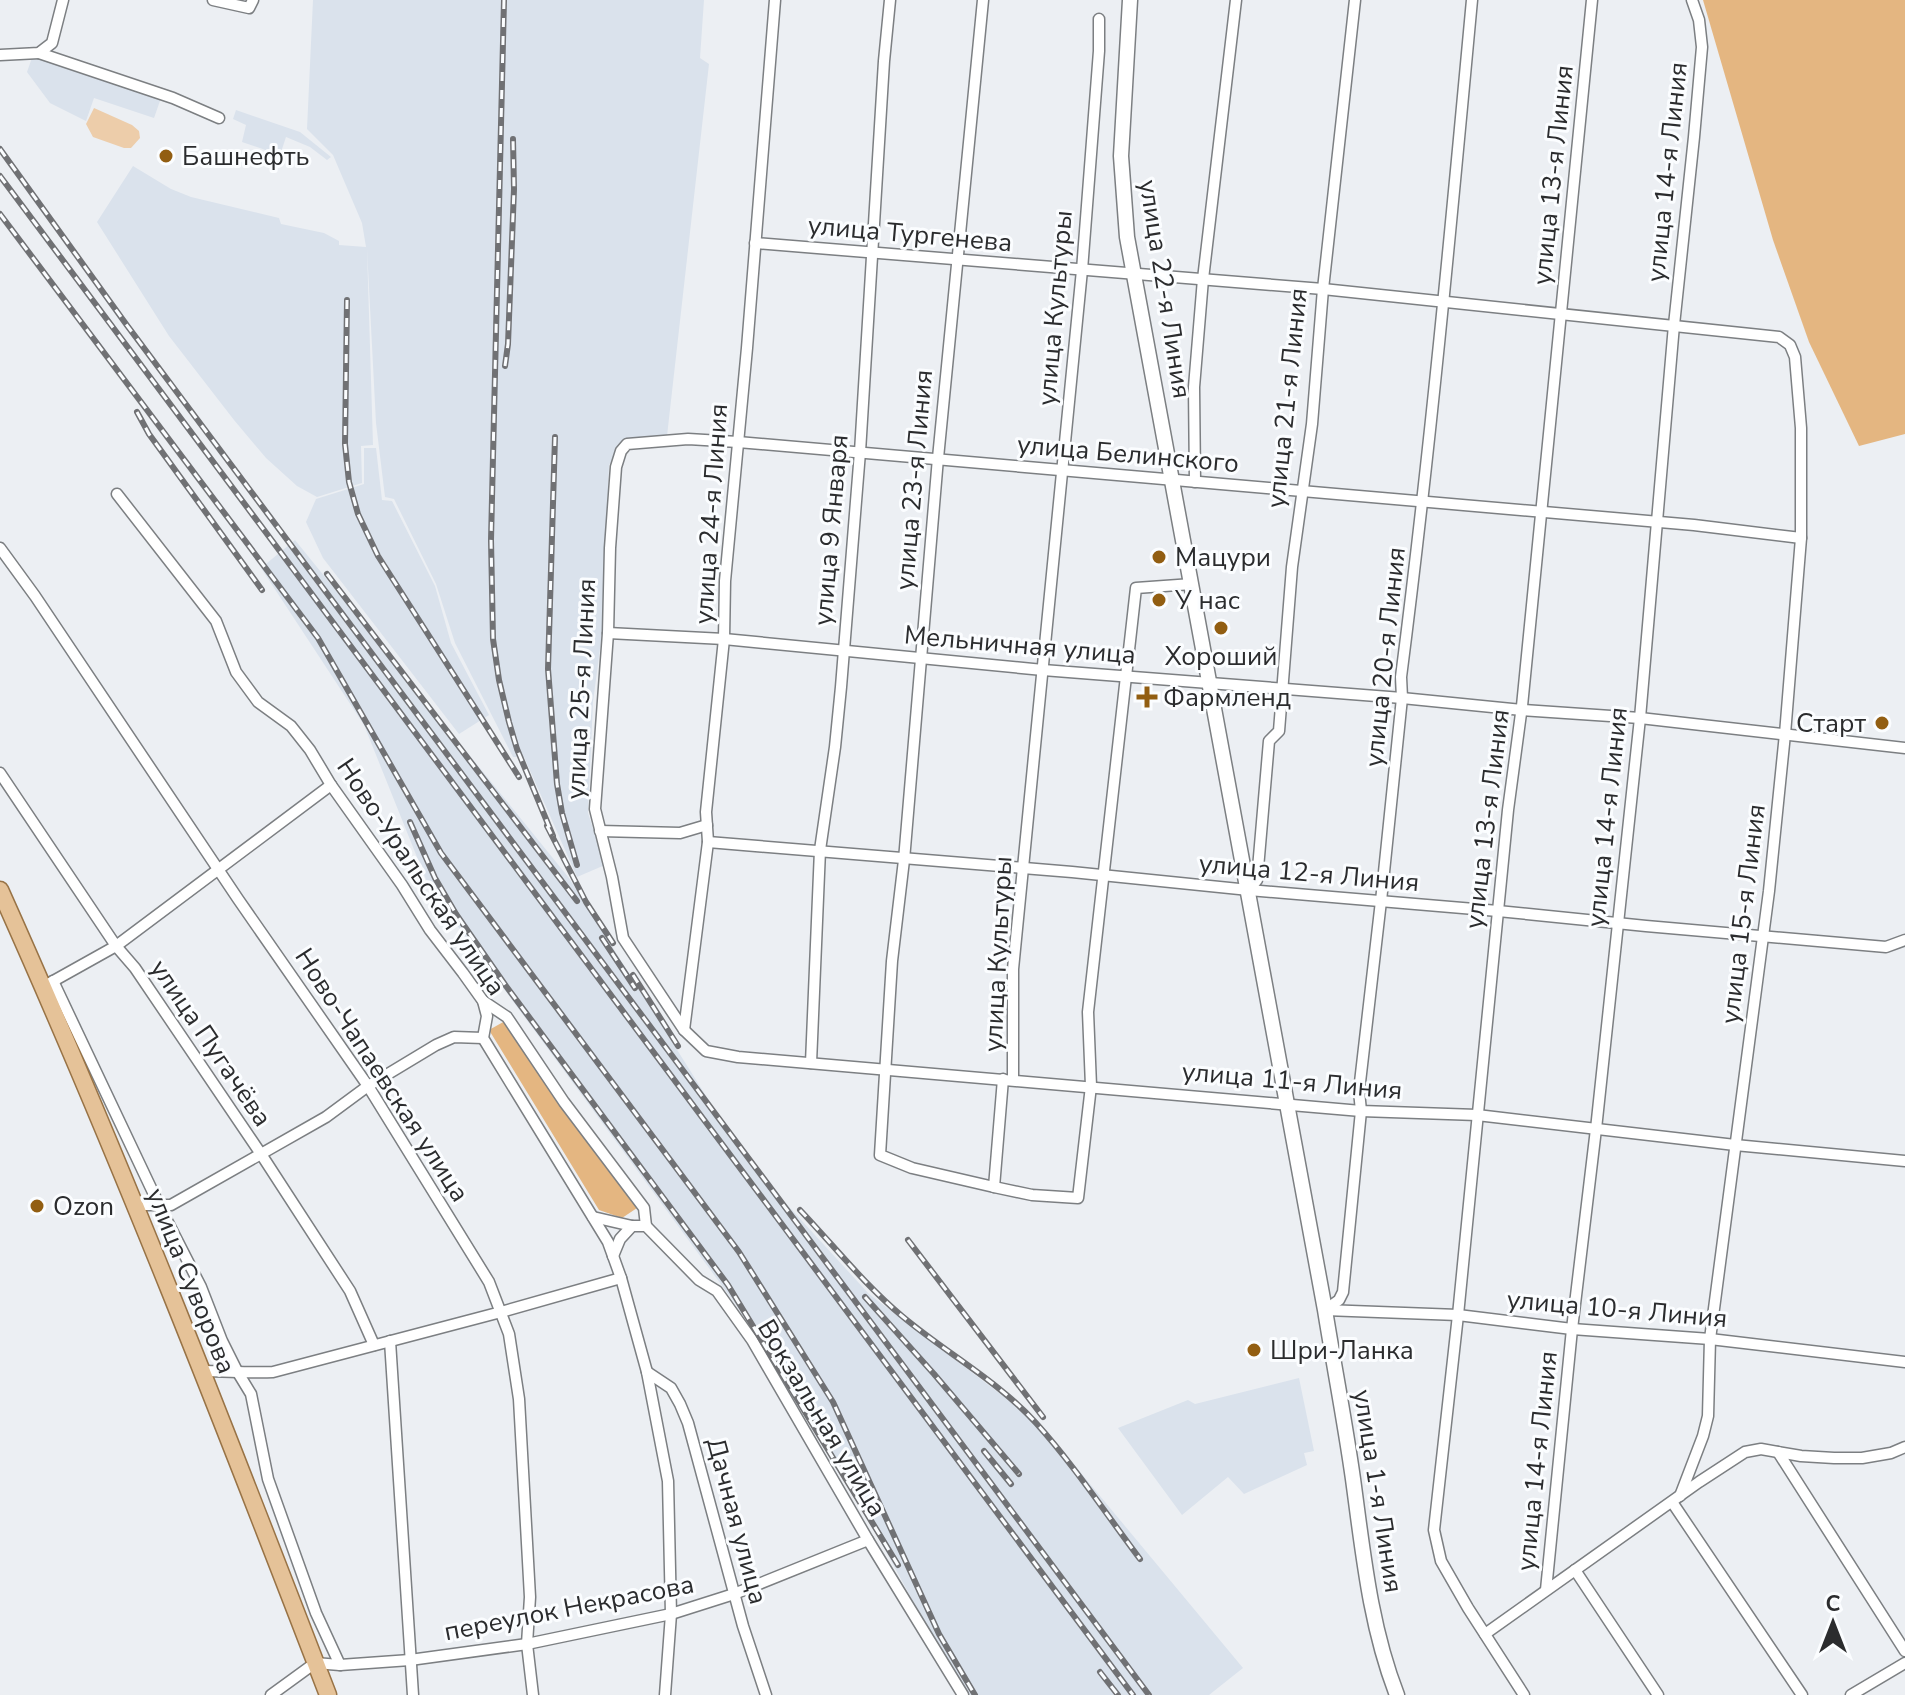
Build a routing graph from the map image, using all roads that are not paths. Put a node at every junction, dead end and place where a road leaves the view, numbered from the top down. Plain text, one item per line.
1 (63, 0) edge
2 (213, 0) edge
3 (775, 0) edge
4 (890, 0) edge
5 (983, 0) edge
6 (1130, 0) edge
7 (1236, 0) edge
8 (1355, 0) edge
9 (1472, 0) edge
10 (1592, 0) edge
11 (1692, 0) edge
12 (251, 4) edge
13 (1099, 19) dead end
14 (39, 53) junction
15 (0, 55) edge
16 (219, 118) dead end
17 (755, 243) junction
18 (871, 252) junction
19 (956, 261) junction
20 (1082, 270) junction
21 (1135, 274) junction
22 (1203, 279) junction
23 (1323, 289) junction
24 (1444, 302) junction
25 (1562, 315) junction
26 (1674, 325) junction
27 (1779, 337) joint
28 (738, 442) junction
29 (860, 452) junction
30 (938, 458) junction
31 (1061, 470) junction
32 (1172, 480) junction
33 (1195, 482) junction
34 (1302, 492) junction
35 (117, 494) dead end
36 (1423, 501) junction
37 (1541, 511) junction
38 (1657, 522) junction
39 (1801, 538) junction
40 (0, 548) edge
41 (1192, 584) junction
42 (608, 633) junction
43 (724, 639) junction
44 (843, 652) junction
45 (920, 658) junction
46 (1043, 670) junction
47 (1125, 677) junction
48 (1211, 682) junction
49 (1282, 689) junction
50 (1402, 698) junction
51 (1522, 710) junction
52 (1640, 718) junction
53 (1785, 734) junction
54 (1905, 748) edge
55 (0, 773) edge
56 (331, 785) junction
57 (707, 825) junction
58 (600, 831) junction
59 (708, 842) junction
60 (820, 850) junction
61 (904, 860) junction
62 (218, 869) junction
63 (1024, 869) junction
64 (1102, 875) junction
65 (0, 890) edge
66 (1249, 890) junction
67 (1381, 901) junction
68 (1498, 911) junction
69 (1617, 923) junction
70 (1763, 936) junction
71 (1905, 940) edge
72 (116, 946) junction
73 (48, 984) junction
74 (483, 1001) junction
75 (684, 1030) junction
76 (483, 1038) junction
77 (811, 1063) junction
78 (885, 1070) junction
79 (1008, 1079) junction
80 (368, 1086) junction
81 (1091, 1086) junction
82 (1288, 1103) junction
83 (1361, 1111) junction
84 (1477, 1115) junction
85 (1596, 1129) junction
86 (1735, 1145) junction
87 (261, 1154) junction
88 (1905, 1161) edge
89 (994, 1187) junction
90 (135, 1205) junction
91 (159, 1205) junction
92 (593, 1217) junction
93 (632, 1226) junction
94 (646, 1226) junction
95 (613, 1256) junction
96 (621, 1278) junction
97 (1325, 1310) junction
98 (501, 1312) junction
99 (1458, 1315) junction
100 (1572, 1329) junction
101 (1710, 1339) junction
102 (390, 1341) junction
103 (374, 1345) junction
104 (1905, 1362) edge
105 (202, 1371) junction
106 (237, 1371) junction
107 (647, 1372) junction
108 (1905, 1447) edge
109 (1778, 1452) junction
110 (1676, 1499) junction
111 (868, 1540) junction
112 (1575, 1570) junction
113 (1546, 1590) junction
114 (734, 1594) junction
115 (671, 1614) junction
116 (1484, 1632) junction
117 (527, 1644) junction
118 (1905, 1651) edge
119 (410, 1660) junction
120 (315, 1663) junction
121 (1905, 1663) edge
122 (340, 1665) junction
123 (271, 1695) edge
124 (328, 1695) edge
125 (413, 1695) edge
126 (533, 1695) edge
127 (665, 1695) edge
128 (766, 1695) edge
129 (963, 1695) edge
130 (1397, 1695) edge
131 (1524, 1695) edge
132 (1658, 1695) edge
133 (1802, 1695) edge
134 (1851, 1695) edge

1 - 14 street
2 - 12 street
3 - 17 street, улица 24-я Линия
4 - 18 street, улица 9 Января
5 - 19 street, улица 23-я Линия
6 - 21 main road, улица 22-я Линия
7 - 22 street, улица 22-я Линия
8 - 23 street, улица 21-я Линия
9 - 24 street, улица 20-я Линия
10 - 25 street, улица 13-я Линия
11 - 26 street, улица 14-я Линия
13 - 20 street, улица Культуры
14 - 15 street
14 - 16 street
17 - 18 street, улица Тургенева
17 - 28 street, улица 24-я Линия
18 - 19 street, улица Тургенева
18 - 29 street, улица 9 Января
19 - 20 street, улица Тургенева
19 - 30 street, улица 23-я Линия
20 - 21 street, улица Тургенева
20 - 31 street, улица Культуры
21 - 22 street, улица Тургенева
21 - 32 main road, улица 22-я Линия
22 - 23 street, улица Тургенева
22 - 33 street, улица 22-я Линия
23 - 24 street, улица Тургенева
23 - 34 street, улица 21-я Линия
24 - 25 street, улица Тургенева
24 - 36 street, улица 20-я Линия
25 - 26 street, улица Тургенева
25 - 37 street, улица 13-я Линия
26 - 27 street, улица Тургенева
26 - 38 street, улица 14-я Линия
27 - 39 street, улица 15-я Линия
28 - 29 street, улица Белинского
28 - 42 street, улица 25-я Линия
28 - 43 street, улица 24-я Линия
29 - 30 street, улица Белинского
29 - 44 street, улица 9 Января
30 - 31 street, улица Белинского
30 - 45 street, улица 23-я Линия
31 - 32 street, улица Белинского
31 - 46 street, улица Культуры
32 - 33 street, улица Белинского
32 - 41 main road, улица 22-я Линия
33 - 34 street, улица Белинского
34 - 36 street, улица Белинского
34 - 49 street, улица 21-я Линия
35 - 56 street, Ново-Уральская улица
36 - 37 street, улица Белинского
36 - 50 street, улица 20-я Линия
37 - 38 street, улица Белинского
37 - 51 street, улица 13-я Линия
38 - 39 street, улица Белинского
38 - 52 street, улица 14-я Линия
39 - 53 street, улица 15-я Линия
40 - 62 street, Ново-Чапаевская улица
41 - 47 street
41 - 48 main road, улица 22-я Линия
42 - 43 street, Мельничная улица
42 - 58 street, улица 25-я Линия
43 - 44 street, Мельничная улица
43 - 57 street, улица 24-я Линия
44 - 45 street, Мельничная улица
44 - 60 street, улица 9 Января
45 - 46 street, Мельничная улица
45 - 61 street, улица 23-я Линия
46 - 47 street, Мельничная улица
46 - 63 street, улица Культуры
47 - 48 street, Мельничная улица
47 - 64 street
48 - 49 street, Мельничная улица
48 - 66 main road, улица 21-я Линия
49 - 50 street, Мельничная улица
49 - 66 street, улица 21-я Линия
50 - 51 street, Мельничная улица
50 - 67 street, улица 20-я Линия
51 - 52 street, Мельничная улица
51 - 68 street, улица 13-я Линия
52 - 53 street, Мельничная улица
52 - 69 street, улица 14-я Линия
53 - 54 street, Мельничная улица
53 - 70 street, улица 15-я Линия
55 - 72 street, улица Пугачёва
56 - 62 street
56 - 74 street, Ново-Уральская улица
57 - 58 street
57 - 59 street, улица 24-я Линия
58 - 75 street, улица 25-я Линия
59 - 60 street, улица 12-я Линия
59 - 75 street, улица 24-я Линия
60 - 61 street, улица 12-я Линия
60 - 77 street, улица 9 Января
61 - 63 street, улица 12-я Линия
61 - 78 street, улица 23-я Линия
62 - 72 street
62 - 80 street, Ново-Чапаевская улица
63 - 64 street, улица 12-я Линия
63 - 79 street, улица Культуры
64 - 66 street, улица 12-я Линия
64 - 81 street
65 - 73 main road, улица Суворова
66 - 67 street, улица 12-я Линия
66 - 82 main road, улица 21-я Линия
67 - 68 street, улица 12-я Линия
67 - 83 street, улица 20-я Линия
68 - 69 street, улица 12-я Линия
68 - 84 street, улица 13-я Линия
69 - 70 street, улица 12-я Линия
69 - 85 street, улица 14-я Линия
70 - 71 street, улица 12-я Линия
70 - 86 street, улица 15-я Линия
72 - 73 street
72 - 87 street, улица Пугачёва
73 - 90 main road, улица Суворова
73 - 91 street
74 - 76 street, Ново-Уральская улица
74 - 94 street
75 - 77 street, улица 11-я Линия
76 - 80 street
76 - 92 street, Ново-Уральская улица
77 - 78 street, улица 11-я Линия
78 - 79 street, улица 11-я Линия
78 - 89 street, улица 23-я Линия
79 - 81 street, улица 11-я Линия
79 - 89 street, улица Культуры
80 - 87 street
80 - 98 street, Ново-Чапаевская улица
81 - 82 street, улица 11-я Линия
81 - 89 street
82 - 83 street, улица 11-я Линия
82 - 97 main road, улица 1-я Линия
83 - 84 street, улица 11-я Линия
83 - 97 street, улица 20-я Линия
84 - 85 street, улица 11-я Линия
84 - 99 street, улица 13-я Линия
85 - 86 street, улица 11-я Линия
85 - 100 street, улица 14-я Линия
86 - 88 street, улица 11-я Линия
86 - 101 street, улица 15-я Линия
87 - 91 street
87 - 103 street, улица Пугачёва
90 - 91 street
90 - 105 main road, улица Суворова
91 - 106 street
92 - 93 street
92 - 95 street, Ново-Уральская улица
93 - 94 street
93 - 95 street
94 - 111 street, Вокзальная улица
95 - 96 street, Ново-Уральская улица
96 - 98 street
96 - 107 street, Ново-Уральская улица
97 - 99 street, улица 10-я Линия
97 - 130 main road, улица 1-я Линия
98 - 102 street
98 - 117 street, Ново-Чапаевская улица
99 - 100 street, улица 10-я Линия
99 - 116 street, улица 13-я Линия
100 - 101 street, улица 10-я Линия
100 - 113 street, улица 14-я Линия
101 - 104 street, улица 10-я Линия
101 - 110 street, улица 15-я Линия
102 - 103 street
102 - 119 street
103 - 106 street
105 - 106 street
105 - 120 main road, улица Суворова
106 - 122 street
107 - 114 street, Дачная улица
107 - 115 street, Ново-Уральская улица
108 - 109 street
109 - 110 street
109 - 118 street
110 - 112 street
110 - 133 street
111 - 114 street, переулок Некрасова
111 - 129 street, Вокзальная улица
112 - 113 street
112 - 132 street
113 - 116 street
114 - 115 street, переулок Некрасова
114 - 128 street, Дачная улица
115 - 117 street, переулок Некрасова
115 - 127 street, Ново-Уральская улица
116 - 131 street, улица 13-я Линия
117 - 119 street, переулок Некрасова
117 - 126 street, Ново-Чапаевская улица
119 - 122 street, переулок Некрасова
119 - 125 street
120 - 122 street, переулок Некрасова
120 - 123 street
120 - 124 main road, улица Суворова
121 - 134 street

